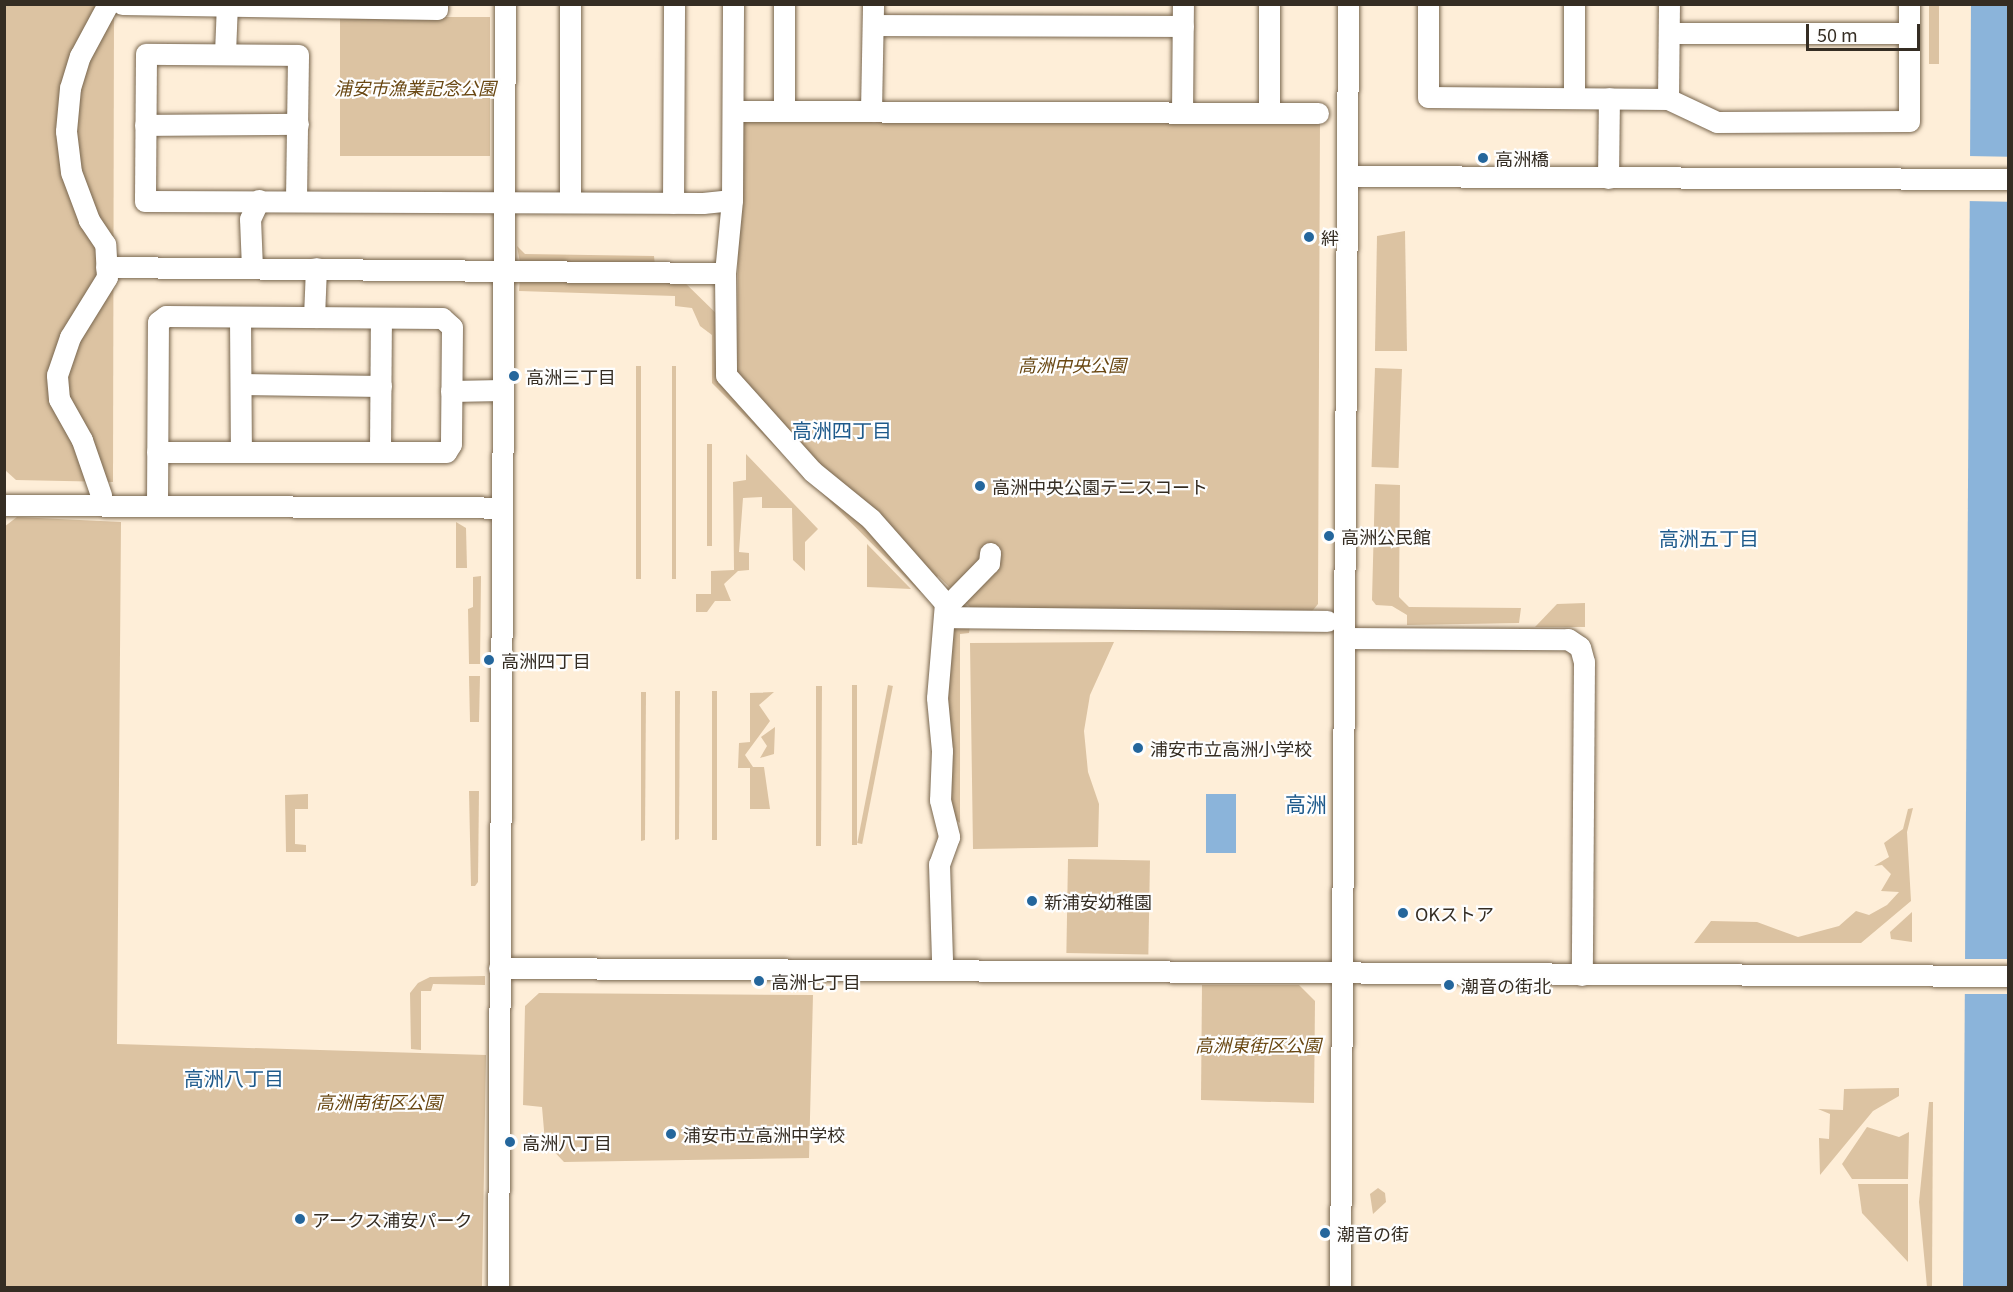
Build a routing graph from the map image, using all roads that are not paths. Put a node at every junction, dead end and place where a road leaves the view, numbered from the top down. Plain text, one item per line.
1 (108, 4) edge
2 (122, 4) edge
3 (437, 4) edge
4 (505, 4) edge
5 (570, 4) edge
6 (674, 4) edge
7 (733, 4) edge
8 (784, 4) edge
9 (1183, 4) edge
10 (1269, 4) edge
11 (1348, 4) edge
12 (1428, 4) edge
13 (1574, 4) edge
14 (1669, 4) edge
15 (1909, 4) edge
16 (227, 6) edge
17 (332, 6) edge
18 (873, 15) edge
19 (1183, 27) junction
20 (1669, 33) junction
21 (1909, 33) junction
22 (225, 53) junction
23 (1574, 98) junction
24 (1609, 98) junction
25 (1668, 99) junction
26 (778, 110) junction
27 (735, 111) junction
28 (871, 111) junction
29 (1269, 112) junction
30 (1182, 113) junction
31 (1318, 113) dead end
32 (298, 124) junction
33 (146, 125) junction
34 (1348, 176) junction
35 (1608, 178) junction
36 (2008, 179) edge
37 (260, 200) junction
38 (297, 200) junction
39 (732, 200) junction
40 (504, 202) junction
41 (570, 202) junction
42 (679, 203) junction
43 (106, 267) junction
44 (252, 268) junction
45 (316, 268) junction
46 (503, 269) junction
47 (725, 273) junction
48 (240, 317) junction
49 (314, 317) junction
50 (381, 318) junction
51 (240, 384) junction
52 (381, 386) junction
53 (502, 390) junction
54 (451, 391) junction
55 (157, 452) junction
56 (241, 452) junction
57 (381, 452) junction
58 (100, 495) dead end
59 (4, 505) edge
60 (157, 506) junction
61 (501, 508) junction
62 (990, 553) dead end
63 (945, 613) junction
64 (1327, 621) dead end
65 (1344, 638) junction
66 (942, 959) dead end
67 (499, 968) junction
68 (1346, 972) junction
69 (1582, 975) junction
70 (2008, 976) edge
71 (498, 1287) edge
72 (1340, 1287) edge

1 - 43 street
2 - 16 street
3 - 17 street
4 - 40 street
5 - 41 street
6 - 42 street
7 - 27 street
8 - 26 street
9 - 19 street
10 - 29 street
11 - 34 street
12 - 23 street
13 - 23 street
14 - 20 street
15 - 21 street
16 - 17 street
16 - 22 street
18 - 19 street
18 - 28 street
19 - 30 street
20 - 21 street
20 - 25 street
21 - 25 street
22 - 32 street
22 - 33 street
23 - 24 street
24 - 25 street
24 - 35 street
26 - 27 street
26 - 28 street
27 - 39 street
28 - 30 street
29 - 30 street
29 - 31 street
32 - 33 street
32 - 38 street
33 - 37 street
34 - 35 street
34 - 65 street
35 - 36 street
37 - 38 street
37 - 44 street
38 - 40 street
39 - 42 street
39 - 47 street
40 - 41 street
40 - 46 street
41 - 42 street
43 - 44 street
43 - 58 street
44 - 45 street
45 - 46 street
45 - 49 street
46 - 47 street
46 - 53 street
47 - 63 street
48 - 49 street
48 - 51 street
48 - 55 street
49 - 50 street
50 - 52 street
50 - 54 street
51 - 52 street
51 - 56 street
52 - 57 street
53 - 54 street
53 - 61 street
54 - 57 street
55 - 56 street
55 - 60 street
56 - 57 street
59 - 60 street
60 - 61 street
61 - 67 street
62 - 63 street
63 - 64 street
63 - 66 street
65 - 68 street
65 - 69 street
67 - 68 street
67 - 71 street
68 - 69 street
68 - 72 street
69 - 70 street

